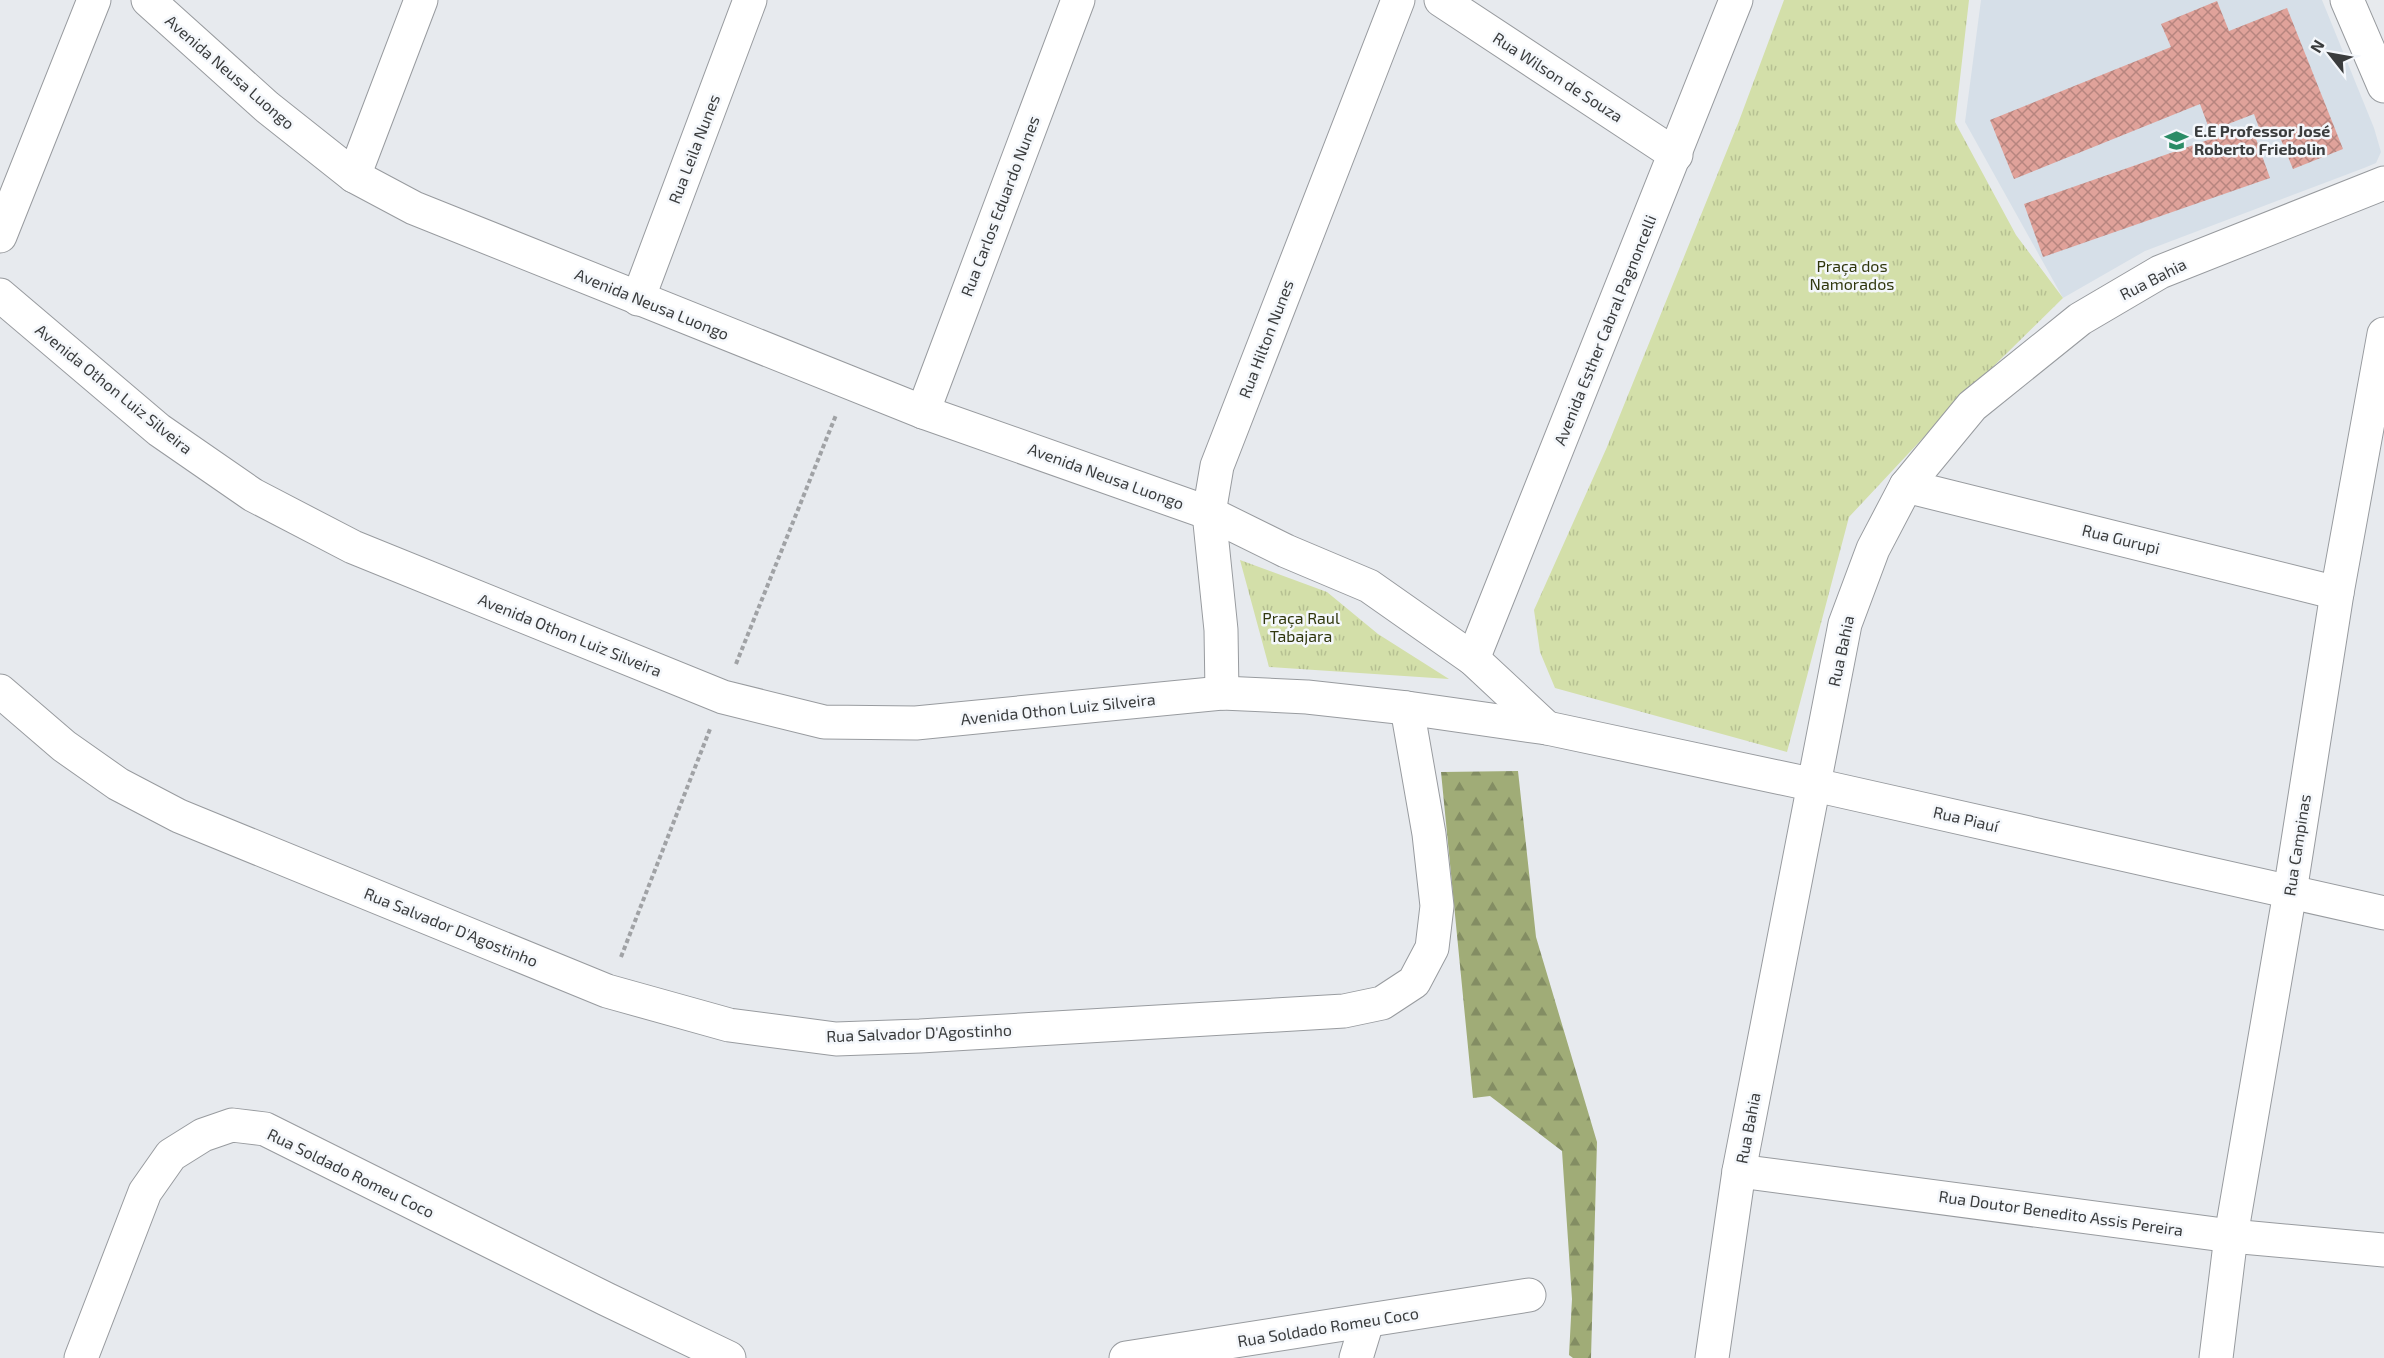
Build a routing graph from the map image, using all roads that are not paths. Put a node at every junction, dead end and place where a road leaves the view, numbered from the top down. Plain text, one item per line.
1 (94, 0) edge
2 (148, 0) edge
3 (421, 0) edge
4 (750, 0) edge
5 (1078, 0) edge
6 (1398, 0) edge
7 (1441, 0) edge
8 (1736, 0) edge
9 (2347, 0) edge
10 (2384, 86) edge
11 (1676, 155) junction
12 (354, 176) junction
13 (2384, 183) edge
14 (0, 236) edge
15 (0, 295) edge
16 (638, 299) junction
17 (2384, 334) edge
18 (923, 412) junction
19 (1906, 486) junction
20 (1209, 513) junction
21 (2337, 593) junction
22 (1473, 659) junction
23 (0, 691) edge
24 (1222, 693) junction
25 (1407, 708) junction
26 (1547, 728) junction
27 (1815, 785) junction
28 (2290, 892) junction
29 (2384, 914) edge
30 (1739, 1171) junction
31 (2231, 1236) junction
32 (2384, 1250) edge
33 (1529, 1295) dead end
34 (1366, 1322) junction
35 (81, 1358) edge
36 (729, 1358) edge
37 (1126, 1358) edge
38 (1356, 1358) edge
39 (1712, 1358) edge
40 (2216, 1358) edge

1 - 14 street
2 - 12 street, Avenida Neusa Luongo
3 - 12 street
4 - 16 street, Rua Leila Nunes
5 - 18 street, Rua Carlos Eduardo Nunes
6 - 20 street, Rua Hilton Nunes
7 - 11 street, Rua Wilson de Souza
8 - 11 street, Avenida Esther Cabral Pagnoncelli
9 - 10 street
11 - 22 street, Avenida Esther Cabral Pagnoncelli
12 - 16 street, Avenida Neusa Luongo
13 - 19 street, Rua Bahia
15 - 24 street, Avenida Othon Luiz Silveira
16 - 18 street, Avenida Neusa Luongo
17 - 21 street, Rua Campinas
18 - 20 street, Avenida Neusa Luongo
19 - 21 street, Rua Gurupi
19 - 27 street, Rua Bahia
20 - 22 street
20 - 24 street, Rua Hilton Nunes
21 - 28 street, Rua Campinas
22 - 26 street
23 - 25 street, Rua Salvador D'Agostinho
24 - 25 street
25 - 26 street
26 - 27 street, Rua Piauí
27 - 28 street, Rua Piauí
27 - 30 street, Rua Bahia
28 - 29 street, Rua Piauí
28 - 31 street, Rua Campinas
30 - 31 street, Rua Doutor Benedito Assis Pereira
30 - 39 street, Rua Bahia
31 - 32 street, Rua Doutor Benedito Assis Pereira
31 - 40 street, Rua Campinas
33 - 34 street, Rua Soldado Romeu Coco
34 - 37 street, Rua Soldado Romeu Coco
34 - 38 street
35 - 36 street, Rua Soldado Romeu Coco

